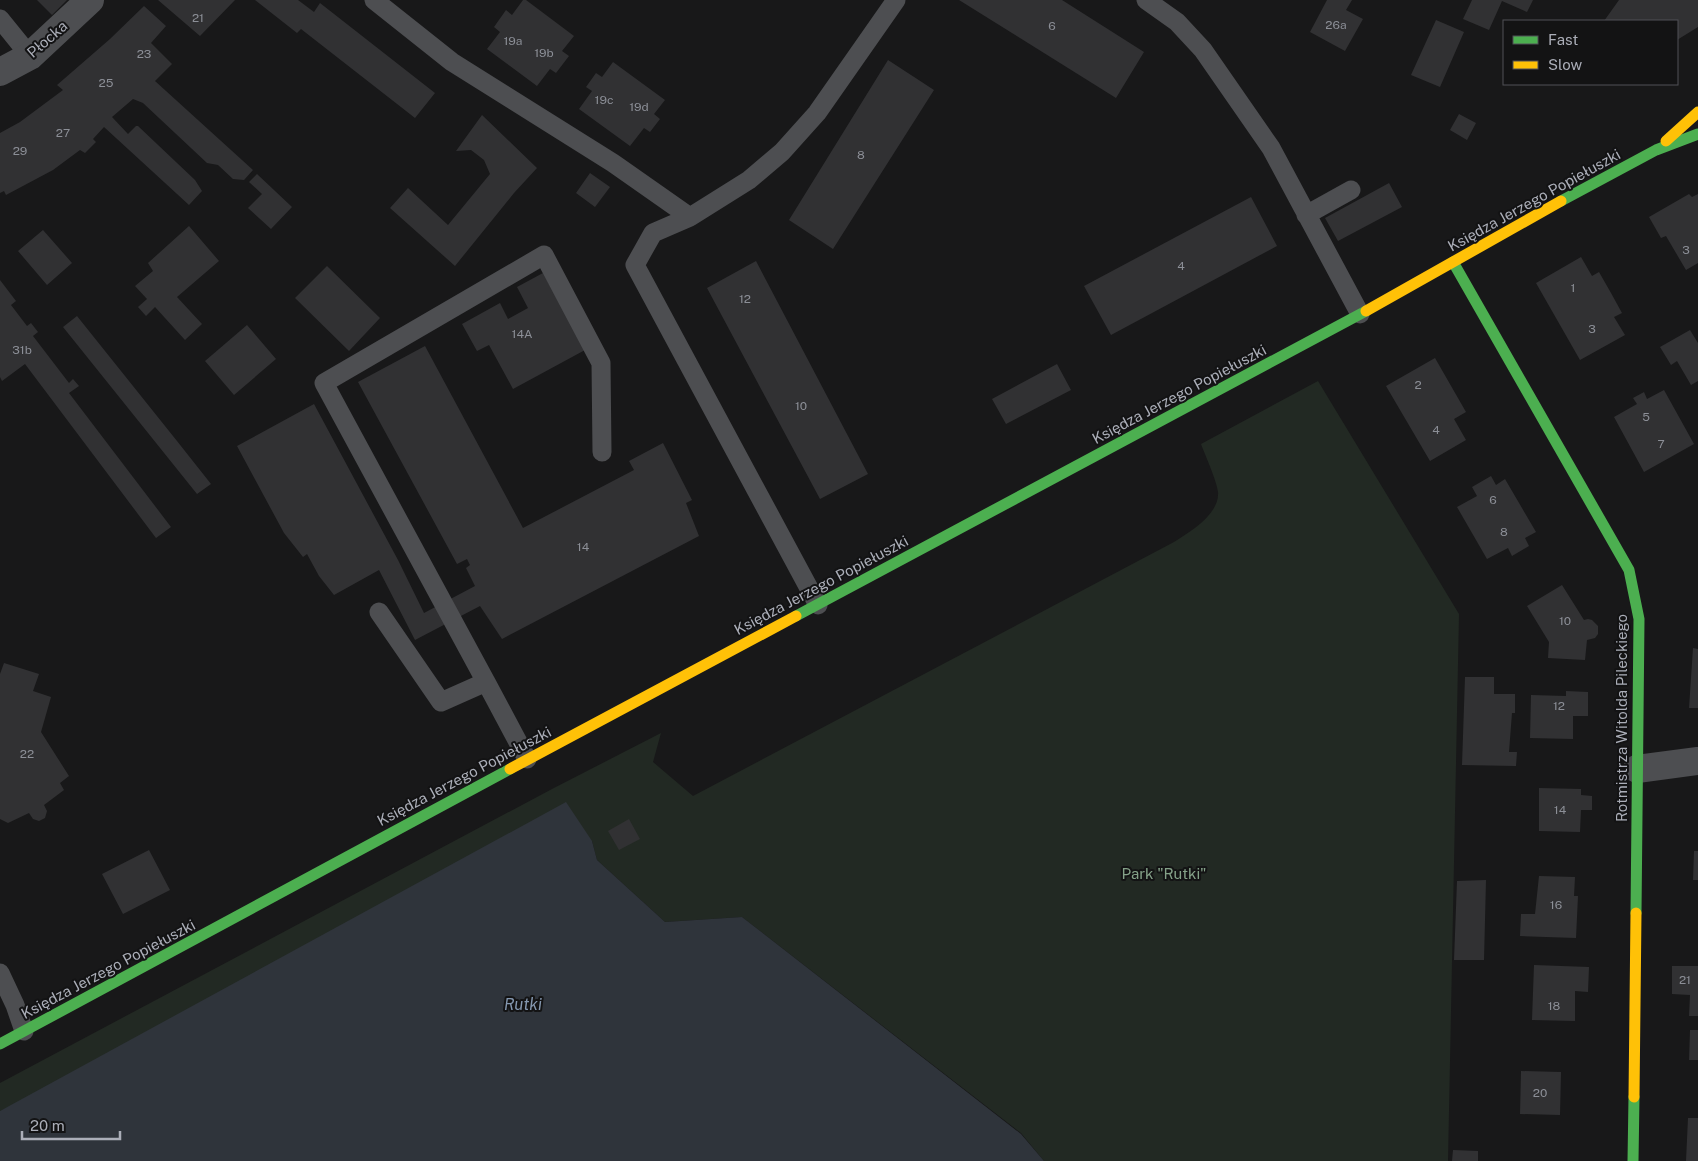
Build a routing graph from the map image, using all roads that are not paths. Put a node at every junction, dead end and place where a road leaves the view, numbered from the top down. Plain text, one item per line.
1 (90, 0) edge
2 (374, 0) edge
3 (896, 0) edge
4 (1146, 0) edge
5 (0, 19) edge
6 (30, 56) junction
7 (0, 72) edge
8 (1698, 112) edge
9 (1698, 134) edge
10 (1656, 150) junction
11 (1351, 190) dead end
12 (1306, 215) junction
13 (690, 216) junction
14 (1453, 262) junction
15 (1360, 314) junction
16 (602, 452) dead end
17 (818, 605) junction
18 (379, 612) dead end
19 (486, 682) junction
20 (528, 759) junction
21 (1698, 761) edge
22 (1637, 769) junction
23 (0, 973) edge
24 (24, 1032) junction
25 (0, 1044) edge
26 (1634, 1161) edge

1 - 6 street, Płocka
2 - 13 lane
3 - 13 lane
4 - 12 lane
5 - 6 lane
6 - 7 street, Płocka
8 - 10 street, Księdza Jerzego Popiełuszki
9 - 10 street, Księdza Jerzego Popiełuszki
10 - 14 street, Księdza Jerzego Popiełuszki
11 - 12 lane
12 - 15 lane
13 - 17 lane
14 - 15 street, Księdza Jerzego Popiełuszki
14 - 22 street, Rotmistrza Witolda Pileckiego
15 - 17 street, Księdza Jerzego Popiełuszki
16 - 19 lane
17 - 20 street, Księdza Jerzego Popiełuszki
18 - 19 lane
19 - 20 lane
20 - 24 street, Księdza Jerzego Popiełuszki
21 - 22 street
22 - 26 street, Rotmistrza Witolda Pileckiego
23 - 24 lane
24 - 25 street, Księdza Jerzego Popiełuszki

